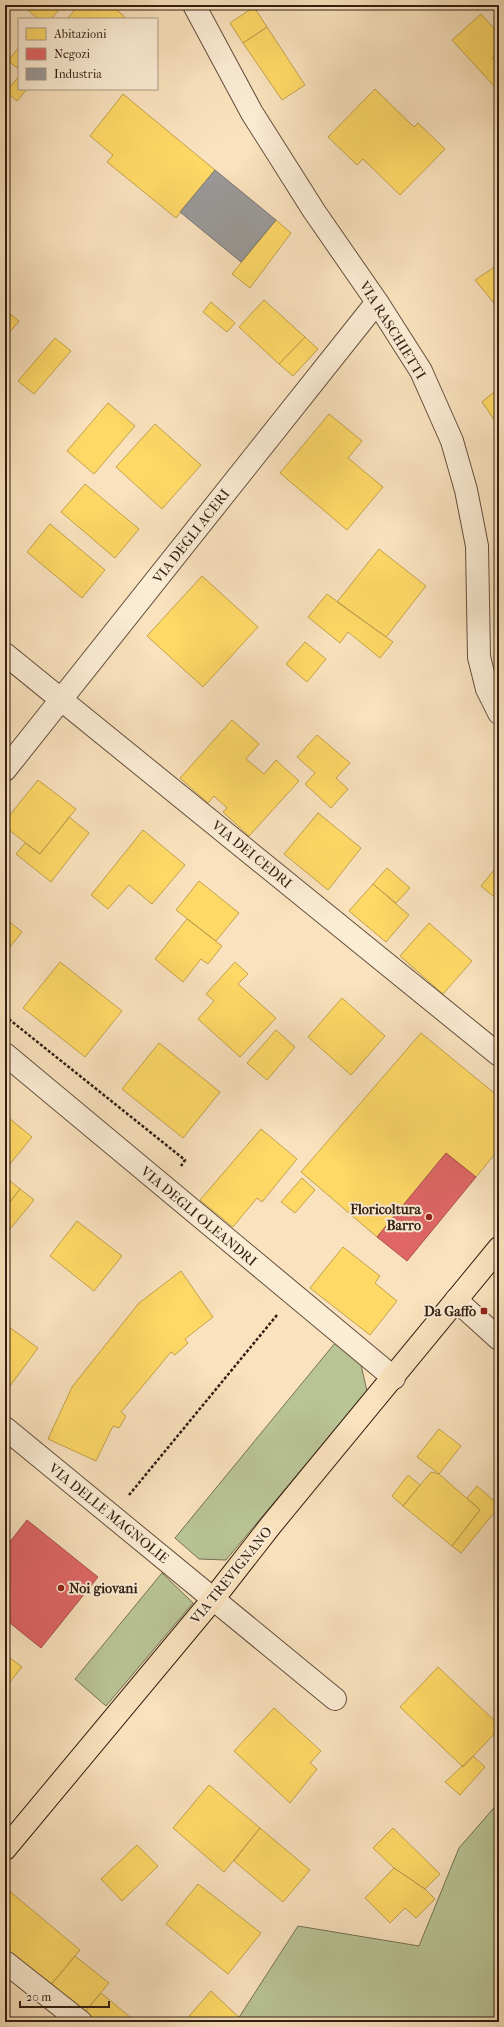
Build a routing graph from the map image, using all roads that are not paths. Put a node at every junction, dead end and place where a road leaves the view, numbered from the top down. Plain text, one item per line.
1 (194, 5) edge
2 (377, 302) junction
3 (5, 654) edge
4 (62, 699) junction
5 (499, 713) edge
6 (5, 770) edge
7 (5, 1054) edge
8 (499, 1055) edge
9 (499, 1248) edge
10 (456, 1300) junction
11 (499, 1339) edge
12 (394, 1378) junction
13 (5, 1428) edge
14 (214, 1598) junction
15 (335, 1699) dead end
16 (5, 1848) edge
17 (5, 1962) edge
18 (81, 2022) edge

1 - 2 street, VIA RASCHIETTI
2 - 4 street, VIA DEGLI ACERI
2 - 5 street, VIA RASCHIETTI
3 - 4 street, VIA DEI CEDRI
4 - 6 street, VIA DEGLI ACERI
4 - 8 street, VIA DEI CEDRI
7 - 12 street, VIA DEGLI OLEANDRI
9 - 10 main road, VIA TREVIGNANO
10 - 11 street
10 - 12 main road, VIA TREVIGNANO
12 - 14 main road, VIA TREVIGNANO
13 - 14 street, VIA DELLE MAGNOLIE
14 - 15 street, VIA DELLE MAGNOLIE
14 - 16 main road, VIA TREVIGNANO
17 - 18 street

